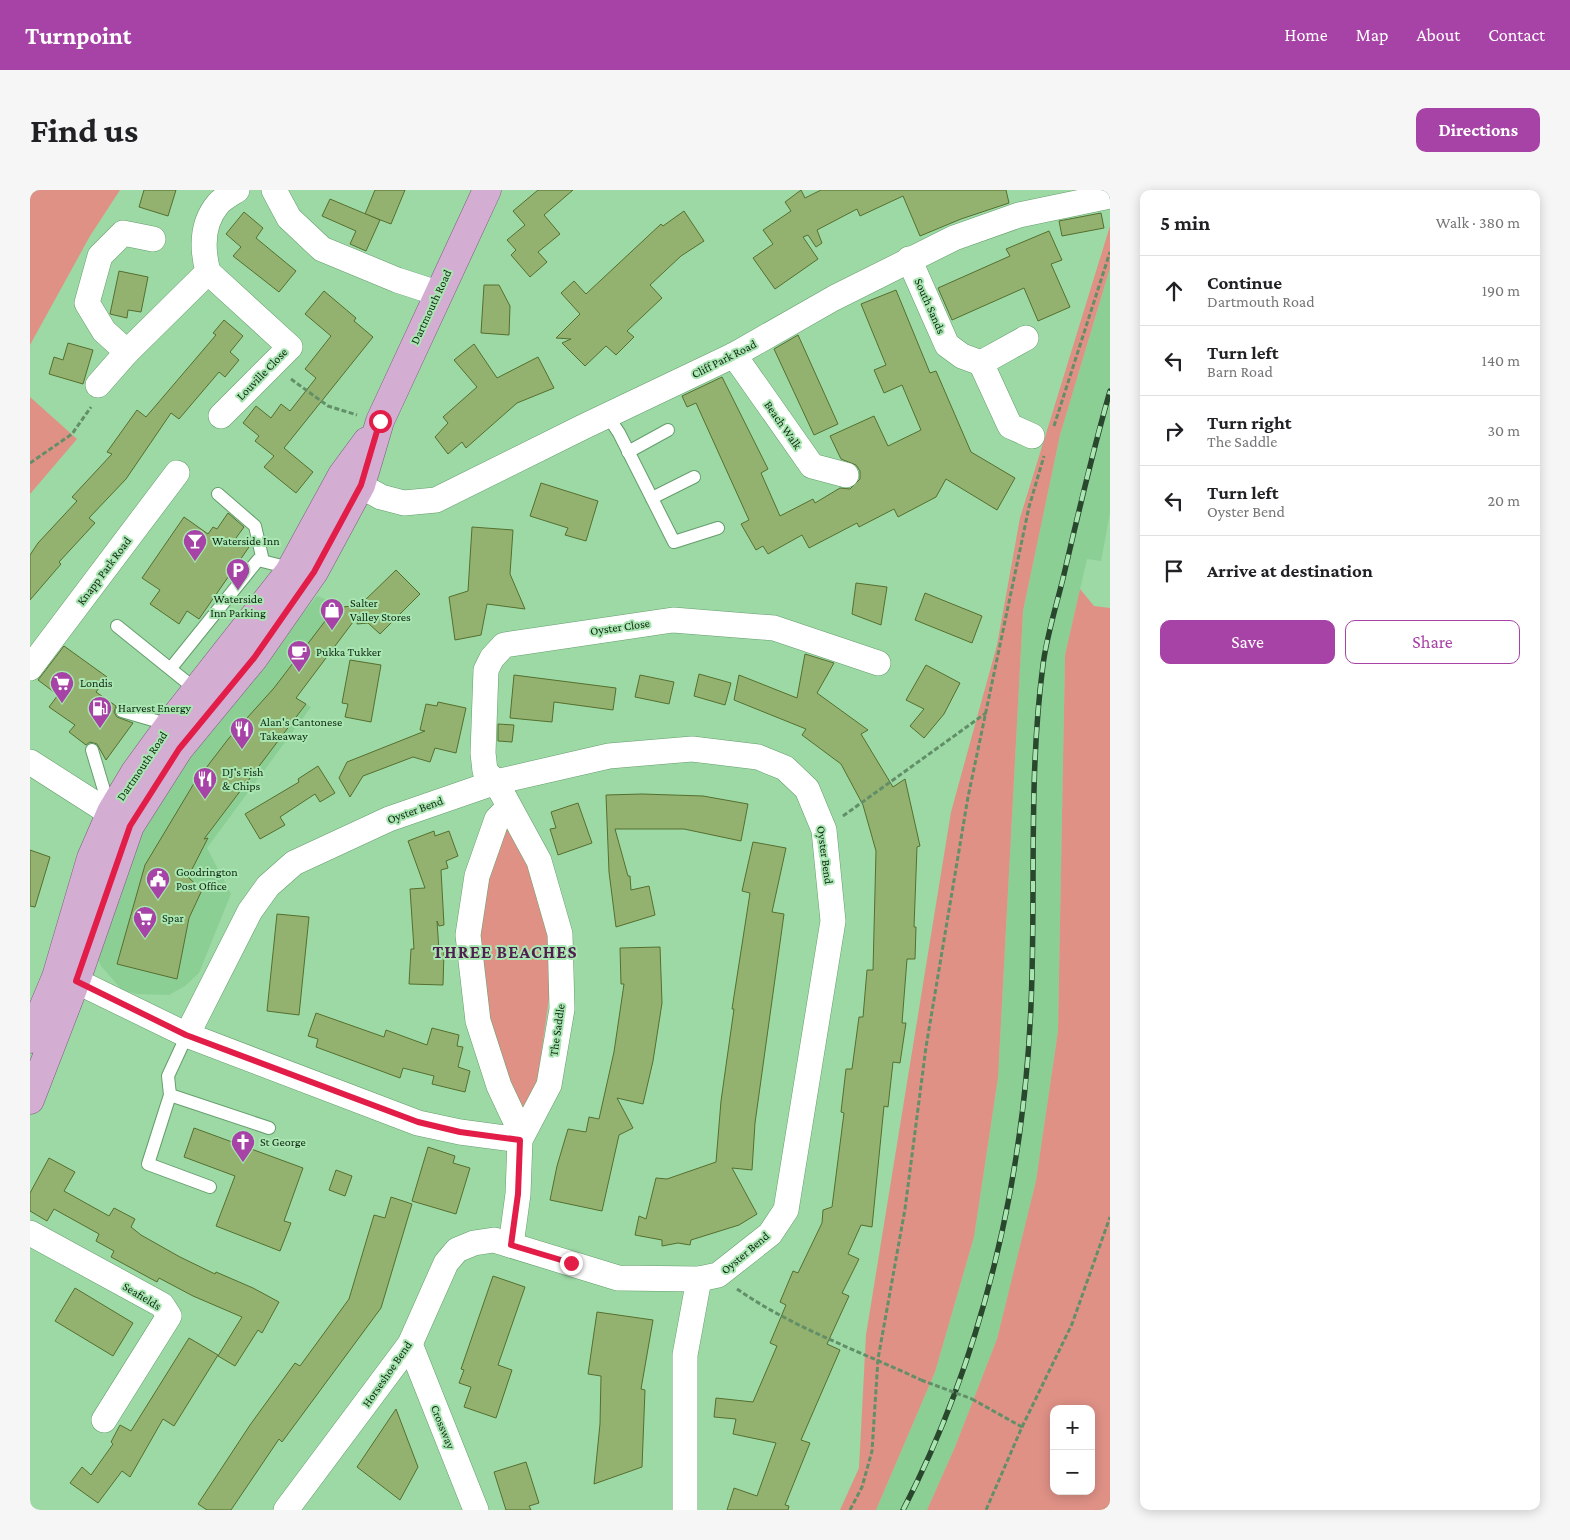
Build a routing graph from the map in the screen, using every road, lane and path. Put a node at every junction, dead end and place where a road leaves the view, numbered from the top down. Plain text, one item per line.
1 (237, 190) edge
2 (274, 190) edge
3 (486, 190) edge
4 (1110, 196) edge
5 (153, 239) dead end
6 (1110, 252) edge
7 (909, 259) junction
8 (208, 272) junction
9 (437, 293) junction
10 (1026, 338) dead end
11 (127, 352) junction
12 (734, 355) junction
13 (981, 363) junction
14 (272, 365) junction
15 (98, 385) joint
16 (328, 406) dead end
17 (607, 415) junction
18 (221, 416) dead end
19 (668, 430) dead end
20 (1043, 440) junction
21 (628, 452) junction
22 (30, 463) edge
23 (177, 473) dead end
24 (846, 475) dead end
25 (694, 477) dead end
26 (352, 480) junction
27 (218, 494) dead end
28 (652, 498) junction
29 (718, 528) dead end
30 (263, 561) junction
31 (297, 579) junction
32 (117, 626) dead end
33 (878, 663) dead end
34 (30, 668) edge
35 (171, 668) junction
36 (207, 698) junction
37 (122, 711) dead end
38 (986, 712) junction
39 (170, 724) junction
40 (92, 750) dead end
41 (30, 762) edge
42 (496, 782) junction
43 (509, 808) junction
44 (121, 819) junction
45 (824, 830) junction
46 (66, 979) junction
47 (186, 1035) junction
48 (30, 1039) edge
49 (170, 1095) junction
50 (30, 1100) edge
51 (269, 1128) dead end
52 (521, 1137) junction
53 (210, 1186) dead end
54 (1110, 1217) edge
55 (30, 1234) edge
56 (511, 1245) junction
57 (709, 1277) junction
58 (410, 1344) junction
59 (878, 1359) junction
60 (104, 1420) dead end
61 (1022, 1427) junction
62 (286, 1510) edge
63 (476, 1510) edge
64 (684, 1510) edge
65 (850, 1510) edge
66 (986, 1510) edge

1 - 8 street
2 - 9 street
3 - 9 main road, Dartmouth Road
4 - 7 street, Cliff Park Road
5 - 11 street
6 - 20 path
7 - 12 street, Cliff Park Road
7 - 13 street, South Sands
8 - 11 street
8 - 14 street, Louville Close
9 - 26 main road, Dartmouth Road
10 - 13 street
11 - 15 street
12 - 17 street, Cliff Park Road
12 - 24 street, Beach Walk
13 - 20 street
14 - 16 path
14 - 18 street, Louville Close
15 - 22 path
17 - 21 lane
17 - 26 street, Cliff Park Road
19 - 21 lane
20 - 38 path
21 - 28 lane
23 - 34 street, Knapp Park Road
25 - 28 lane
26 - 31 main road, Dartmouth Road
27 - 30 lane
28 - 29 lane
30 - 31 lane
30 - 35 lane
31 - 36 main road, Dartmouth Road
32 - 35 lane
33 - 42 street, Oyster Close
35 - 36 lane
36 - 39 main road, Dartmouth Road
36 - 44 main road, Dartmouth Road
37 - 39 lane
38 - 45 path
38 - 59 path
39 - 44 main road, Dartmouth Road
40 - 44 lane
41 - 44 street
42 - 43 street, The Saddle
42 - 45 street, Oyster Bend
42 - 47 street, Oyster Bend
43 - 52 street, The Saddle
43 - 52 street, The Saddle
44 - 46 main road, Dartmouth Road
45 - 57 street, Oyster Bend
46 - 47 street
46 - 48 main road, Dartmouth Road
46 - 50 main road, Dartmouth Road
47 - 49 lane
47 - 52 street
49 - 51 lane
49 - 53 lane
52 - 56 street, The Saddle
54 - 61 path
55 - 60 street, Seafields
56 - 57 street
56 - 58 street, Horseshoe Bend
57 - 59 path
57 - 64 street
58 - 62 street, Horseshoe Bend
58 - 63 street, Crossway
59 - 61 path, bridge
59 - 65 path
61 - 66 path

